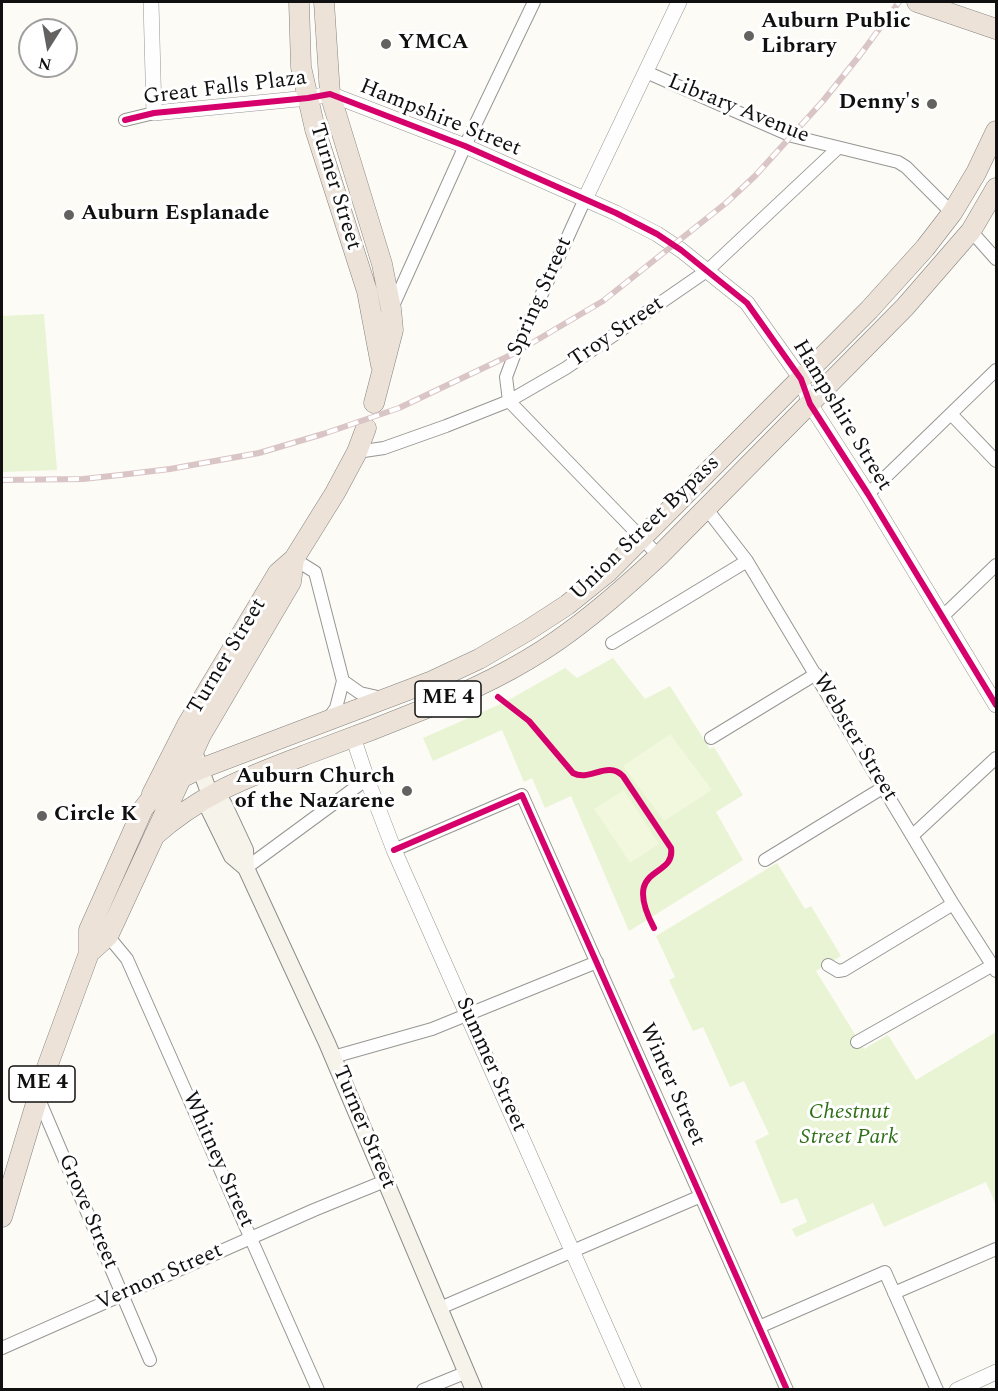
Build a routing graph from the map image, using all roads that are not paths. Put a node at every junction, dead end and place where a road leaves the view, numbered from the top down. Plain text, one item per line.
1 (151, 2) edge
2 (299, 2) edge
3 (324, 2) edge
4 (534, 2) edge
5 (679, 2) edge
6 (917, 2) edge
7 (996, 29) edge
8 (646, 72) junction
9 (330, 94) junction
10 (308, 98) junction
11 (154, 113) junction
12 (125, 120) dead end
13 (996, 131) edge
14 (465, 146) junction
15 (838, 147) junction
16 (996, 188) edge
17 (585, 199) junction
18 (952, 213) junction
19 (971, 231) junction
20 (996, 259) edge
21 (708, 270) junction
22 (391, 309) junction
23 (382, 370) junction
24 (996, 370) edge
25 (801, 379) junction
26 (509, 401) junction
27 (375, 403) dead end
28 (810, 404) junction
29 (952, 415) junction
30 (366, 428) dead end
31 (357, 452) junction
32 (996, 461) edge
33 (868, 494) junction
34 (706, 508) junction
35 (641, 539) junction
36 (658, 556) junction
37 (294, 559) junction
38 (747, 561) junction
39 (996, 565) edge
40 (942, 617) junction
41 (612, 643) dead end
42 (816, 674) junction
43 (343, 681) junction
44 (386, 698) junction
45 (996, 705) edge
46 (327, 721) junction
47 (185, 729) junction
48 (353, 737) junction
49 (711, 738) dead end
50 (996, 758) edge
51 (197, 759) junction
52 (180, 777) junction
53 (367, 779) junction
54 (884, 787) junction
55 (210, 795) junction
56 (143, 809) junction
57 (913, 835) junction
58 (154, 836) junction
59 (394, 850) junction
60 (765, 860) dead end
61 (246, 868) junction
62 (953, 904) junction
63 (108, 936) junction
64 (89, 953) junction
65 (597, 962) junction
66 (828, 965) dead end
67 (994, 968) edge
68 (467, 1015) junction
69 (857, 1042) dead end
70 (333, 1057) junction
71 (38, 1096) junction
72 (385, 1181) junction
73 (701, 1196) junction
74 (2, 1217) edge
75 (251, 1238) junction
76 (996, 1249) edge
77 (574, 1250) junction
78 (894, 1293) junction
79 (122, 1294) junction
80 (440, 1308) junction
81 (759, 1327) junction
82 (2, 1348) edge
83 (150, 1360) dead end
84 (996, 1371) edge
85 (467, 1372) junction
86 (318, 1389) edge
87 (423, 1389) edge
88 (474, 1389) edge
89 (634, 1389) edge
90 (787, 1389) edge
91 (937, 1389) edge
92 (957, 1389) edge

1 - 11 street, Great Falls Plaza
2 - 10 highway, Turner Street
3 - 9 highway, Turner Street
4 - 14 street
5 - 8 street, Spring Street
6 - 7 highway
8 - 15 street, Library Avenue
8 - 17 street, Spring Street
9 - 10 street, Great Falls Plaza
9 - 14 street, Hampshire Street
9 - 22 highway, Turner Street
10 - 11 street, Great Falls Plaza
10 - 23 highway, Turner Street
11 - 12 street, Great Falls Plaza
13 - 18 highway, Union Street Bypass / ME 4
14 - 17 street, Hampshire Street
14 - 22 street
15 - 18 street, Library Avenue
15 - 21 street, Troy Street
16 - 19 highway, Union Street Bypass / ME 4
17 - 21 street, Hampshire Street
17 - 26 street, Spring Street
18 - 25 highway, Union Street Bypass / ME 4
19 - 20 street
19 - 28 highway, Union Street Bypass / ME 4
21 - 25 street, Hampshire Street
21 - 26 street, Troy Street
22 - 23 highway, Turner Street
23 - 27 highway, Turner Street
24 - 29 street
25 - 28 street, Hampshire Street
25 - 35 highway, Union Street Bypass / ME 4
26 - 31 street, Troy Street
26 - 35 street
28 - 33 street, Hampshire Street
28 - 34 highway, Union Street Bypass / ME 4
29 - 32 street
29 - 33 street
30 - 31 highway, Turner Street
31 - 37 highway, Turner Street
33 - 40 street, Hampshire Street
34 - 36 highway, Union Street Bypass / ME 4
34 - 38 street, Webster Street
35 - 36 street
35 - 44 highway, Union Street Bypass / ME 4
36 - 48 highway, Union Street Bypass / ME 4
37 - 43 street
37 - 47 highway, Turner Street
37 - 51 highway, Turner Street
38 - 41 street
38 - 42 street, Webster Street
39 - 40 street
40 - 45 street, Hampshire Street
42 - 49 street
42 - 54 street, Webster Street
43 - 44 street
43 - 46 street
44 - 46 highway, Union Street Bypass / ME 4
46 - 51 highway, Union Street Bypass / ME 4
47 - 51 main road, Turner Street
47 - 56 highway, Turner Street
48 - 53 street, Summer Street
48 - 55 highway, Union Street Bypass / ME 4
50 - 57 street
51 - 52 highway, Union Street Bypass / ME 4
51 - 55 main road, Turner Street
52 - 56 highway, ME 4
52 - 58 highway
53 - 59 street, Summer Street
53 - 61 street
54 - 57 street, Webster Street
54 - 60 street
55 - 58 highway, ME 4
55 - 61 main road, Turner Street
56 - 64 highway, ME 4
57 - 62 street, Webster Street
58 - 63 highway, ME 4
59 - 65 street, Winter Street
59 - 68 street, Summer Street
61 - 70 main road, Turner Street
62 - 66 street
62 - 67 street, Webster Street
63 - 64 highway, ME 4
63 - 75 street, Whitney Street
64 - 71 highway, ME 4
65 - 68 street
65 - 73 street, Winter Street
67 - 69 street
68 - 70 street
68 - 77 street, Summer Street
70 - 72 main road, Turner Street
71 - 74 highway, ME 4
71 - 79 street, Grove Street
72 - 75 street, Vernon Street
72 - 80 main road, Turner Street
73 - 77 street
73 - 81 street, Winter Street
75 - 79 street, Vernon Street
75 - 86 street, Whitney Street
76 - 78 street
77 - 80 street
77 - 89 street, Summer Street
78 - 81 street
78 - 91 street
79 - 82 street, Vernon Street
79 - 83 street, Grove Street
80 - 85 main road, Turner Street
81 - 90 street, Winter Street
84 - 92 street
85 - 87 street
85 - 88 main road, Turner Street

